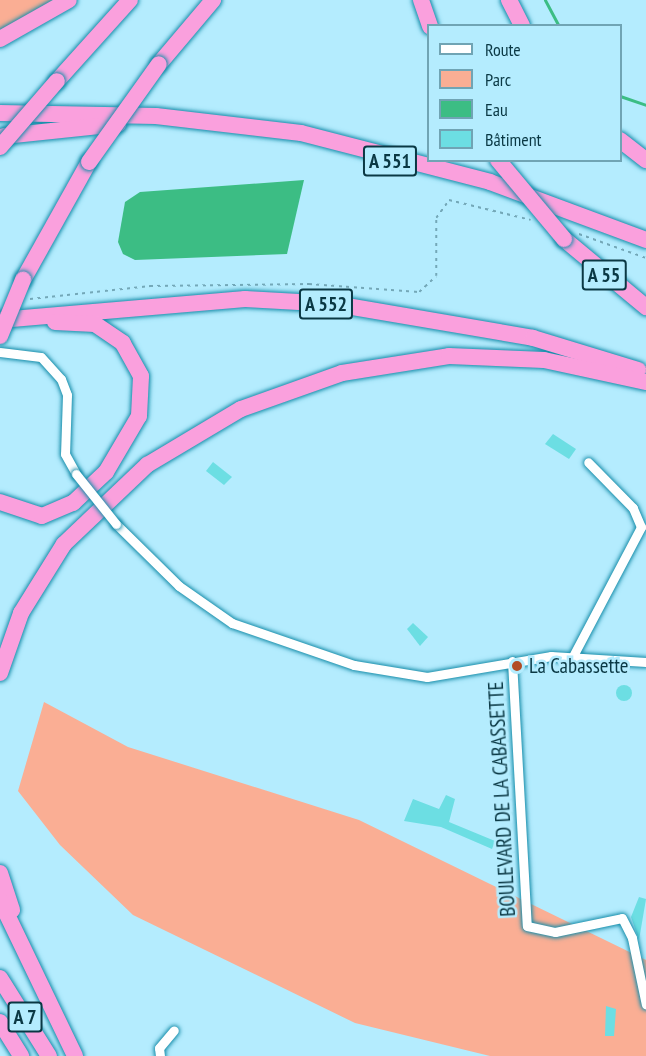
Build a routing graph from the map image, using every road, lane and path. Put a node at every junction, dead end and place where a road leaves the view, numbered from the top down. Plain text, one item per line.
1 (69, 0) edge
2 (129, 0) edge
3 (213, 0) edge
4 (421, 0) edge
5 (509, 0) edge
6 (429, 24) edge
7 (521, 24) edge
8 (0, 39) edge
9 (0, 113) edge
10 (0, 137) edge
11 (622, 141) edge
12 (0, 147) edge
13 (646, 160) edge
14 (500, 162) edge
15 (534, 221) dead end
16 (619, 229) junction
17 (570, 236) junction
18 (646, 240) edge
19 (646, 258) edge
20 (23, 300) dead end
21 (646, 307) edge
22 (0, 320) edge
23 (0, 327) edge
24 (0, 336) edge
25 (0, 352) edge
26 (646, 373) edge
27 (646, 382) edge
28 (588, 462) dead end
29 (0, 502) edge
30 (573, 656) junction
31 (512, 662) junction
32 (646, 662) edge
33 (0, 673) edge
34 (0, 873) edge
35 (0, 900) edge
36 (0, 978) edge
37 (47, 1003) junction
38 (646, 1005) edge
39 (0, 1022) edge
40 (174, 1030) dead end
41 (21, 1056) edge
42 (49, 1056) edge
43 (75, 1056) edge
44 (160, 1056) edge

1 - 8 highway
2 - 12 highway, bridge
3 - 24 highway, bridge
4 - 6 highway
5 - 7 highway
9 - 16 highway
10 - 16 highway, A 551
11 - 13 highway
14 - 17 highway, A 55, bridge
15 - 20 path
16 - 18 highway
17 - 19 path
17 - 21 highway, A 55
22 - 26 highway, A 552
23 - 29 highway
25 - 31 street, bridge
27 - 33 highway
28 - 30 street
30 - 31 street
30 - 32 street
31 - 38 street, BOULEVARD DE LA CABASSETTE
34 - 37 highway
35 - 37 highway
36 - 42 highway, A 7
37 - 43 highway
39 - 41 highway, A 7
40 - 44 street

